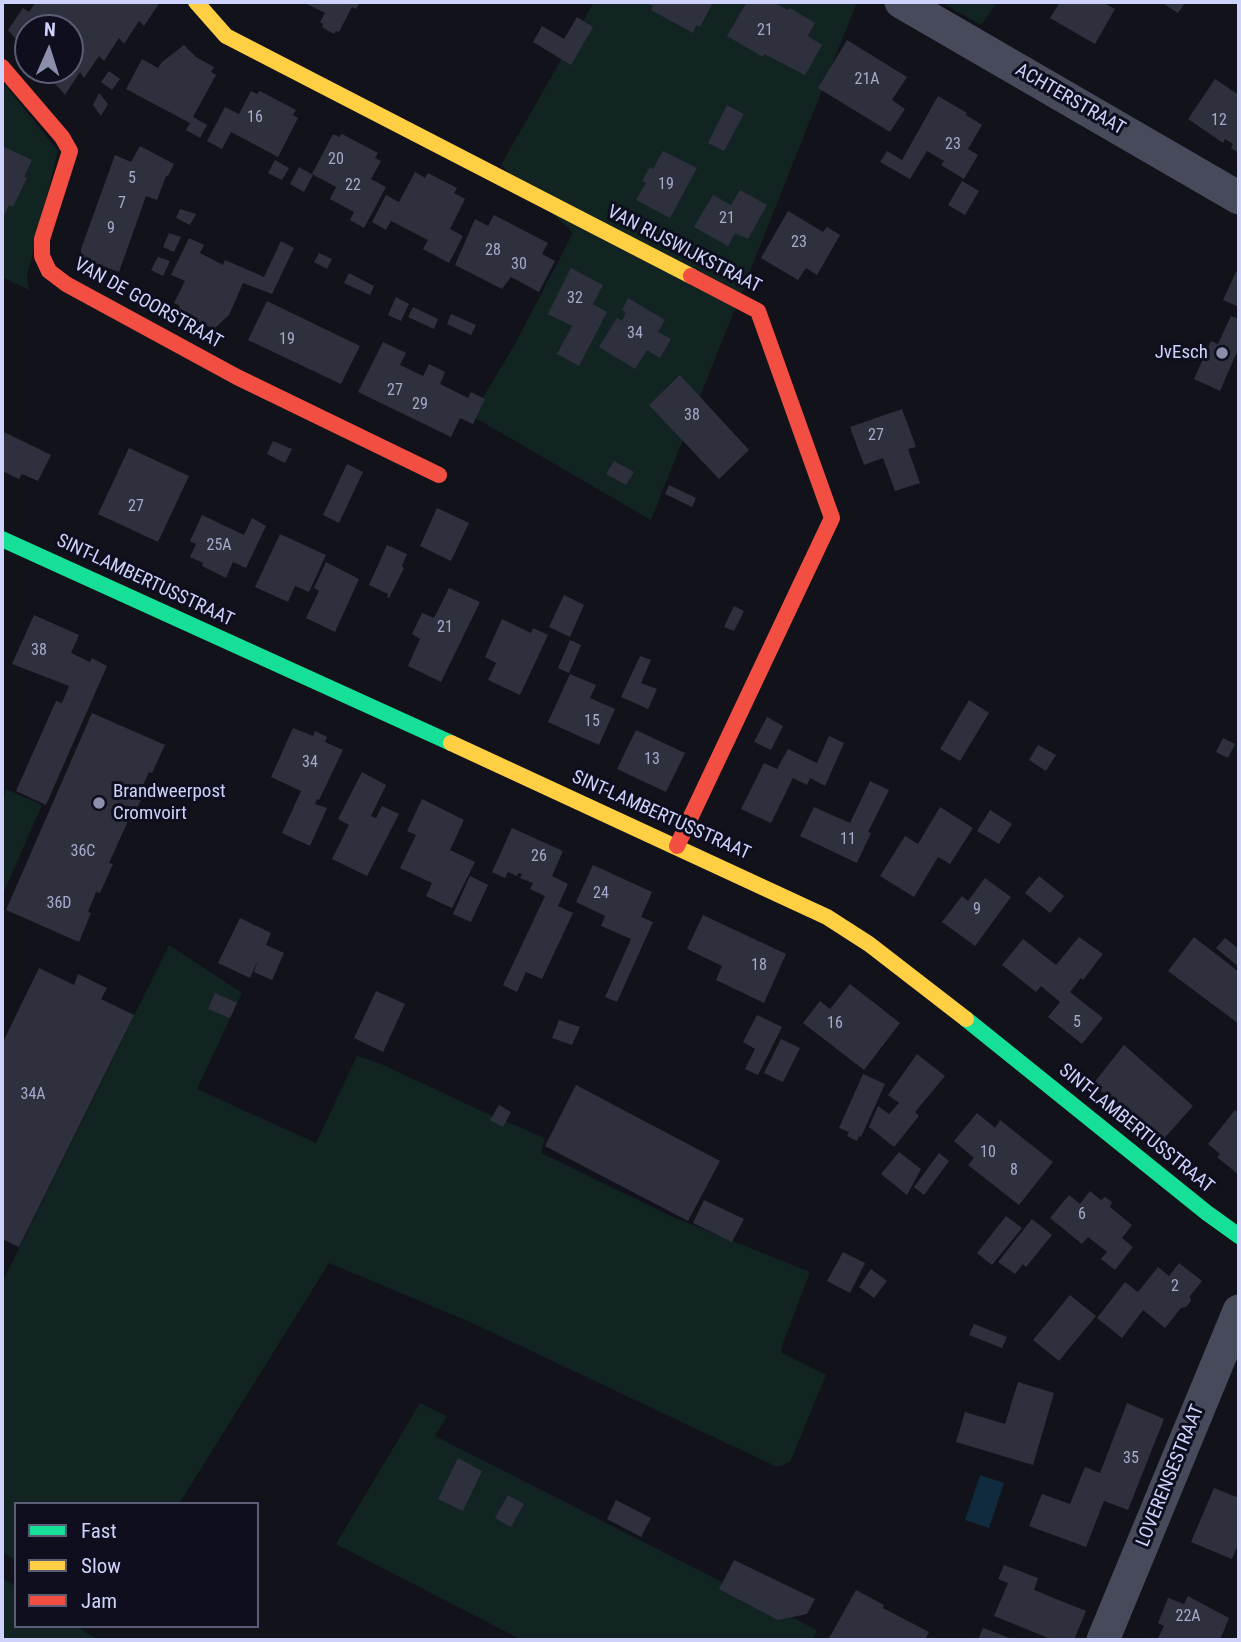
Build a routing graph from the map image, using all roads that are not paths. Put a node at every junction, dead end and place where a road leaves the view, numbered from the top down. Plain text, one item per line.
1 (196, 2) edge
2 (901, 2) edge
3 (2, 67) edge
4 (1239, 198) edge
5 (439, 475) dead end
6 (2, 539) edge
7 (677, 846) junction
8 (1239, 1236) edge
9 (1239, 1311) edge
10 (1103, 1640) edge

1 - 7 street, VAN RIJSWIJKSTRAAT
2 - 4 street, ACHTERSTRAAT
3 - 5 street, VAN DE GOORSTRAAT
6 - 7 street, SINT-LAMBERTUSSTRAAT
7 - 8 street, SINT-LAMBERTUSSTRAAT
9 - 10 street, LOVERENSESTRAAT

